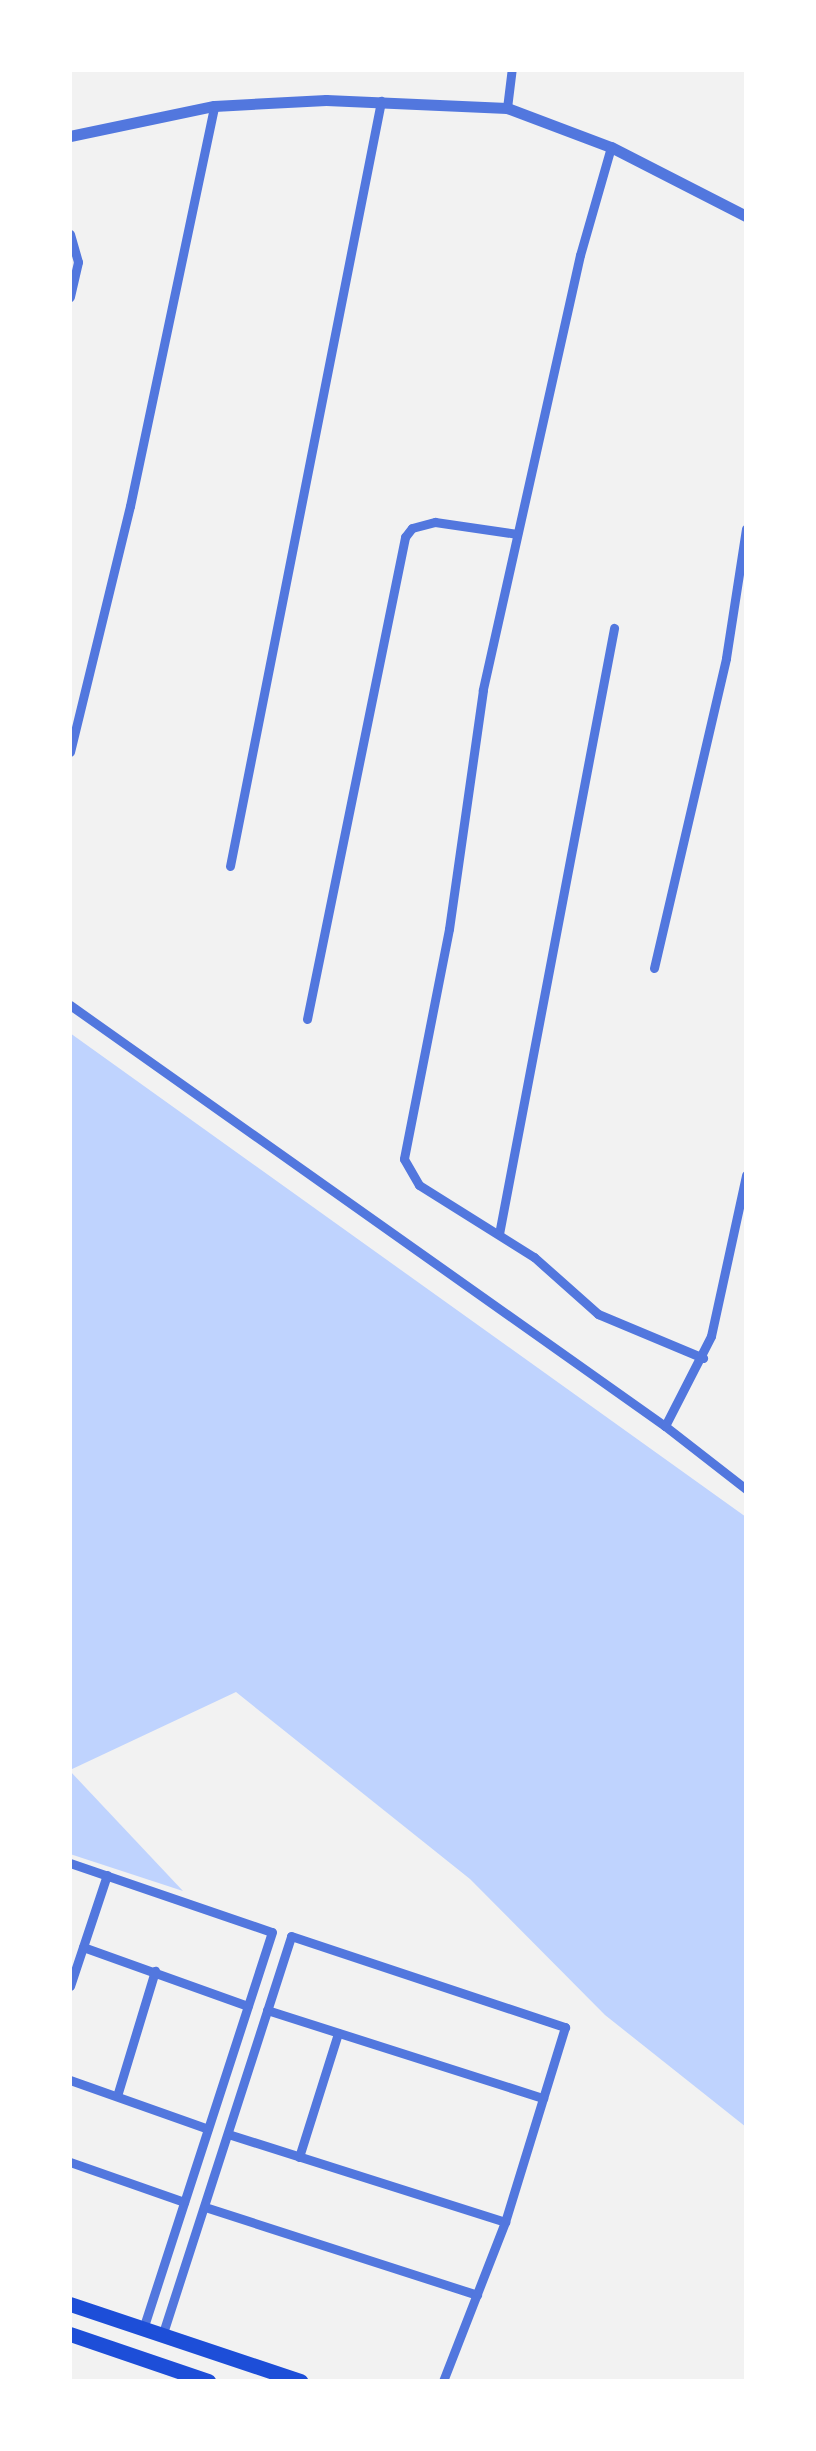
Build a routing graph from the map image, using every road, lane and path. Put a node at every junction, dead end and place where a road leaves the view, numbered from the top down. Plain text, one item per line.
1 (512, 70) edge
2 (382, 101) junction
3 (214, 106) junction
4 (506, 108) junction
5 (70, 136) edge
6 (611, 147) junction
7 (746, 216) edge
8 (70, 234) edge
9 (70, 296) edge
10 (746, 529) edge
11 (517, 534) junction
12 (614, 628) dead end
13 (70, 752) edge
14 (230, 866) dead end
15 (654, 968) dead end
16 (70, 1005) edge
17 (306, 1019) dead end
18 (746, 1175) edge
19 (499, 1234) junction
20 (703, 1358) junction
21 (666, 1426) junction
22 (746, 1490) edge
23 (70, 1864) edge
24 (107, 1875) junction
25 (83, 1947) junction
26 (155, 1971) junction
27 (70, 1986) edge
28 (248, 2006) junction
29 (267, 2010) junction
30 (338, 2033) junction
31 (70, 2080) edge
32 (116, 2096) junction
33 (543, 2098) junction
34 (208, 2129) junction
35 (228, 2134) junction
36 (299, 2157) junction
37 (70, 2162) edge
38 (184, 2202) junction
39 (204, 2207) junction
40 (505, 2222) junction
41 (477, 2294) junction
42 (70, 2304) edge
43 (144, 2326) junction
44 (163, 2333) junction
45 (70, 2334) edge
46 (208, 2381) edge
47 (300, 2381) edge
48 (442, 2381) edge

1 - 4 street
2 - 3 street
2 - 4 street
2 - 14 street
3 - 5 street
3 - 13 street
4 - 6 street
6 - 7 street
6 - 11 street
8 - 9 street
10 - 15 street
11 - 17 street
11 - 19 street
12 - 19 street
16 - 21 street
18 - 20 street
19 - 20 street
20 - 21 street
21 - 22 street
23 - 24 street
24 - 25 street
24 - 28 street
25 - 26 street
25 - 27 street
26 - 28 street
26 - 32 street
28 - 34 street
29 - 30 street
29 - 33 street
29 - 35 street
30 - 33 street
30 - 36 street
31 - 32 street
32 - 34 street
33 - 40 street
34 - 38 street
35 - 36 street
35 - 39 street
36 - 40 street
37 - 38 street
38 - 43 street
39 - 41 street
39 - 44 street
40 - 41 street
41 - 48 street
42 - 43 main road
43 - 44 main road
44 - 47 main road
45 - 46 main road

